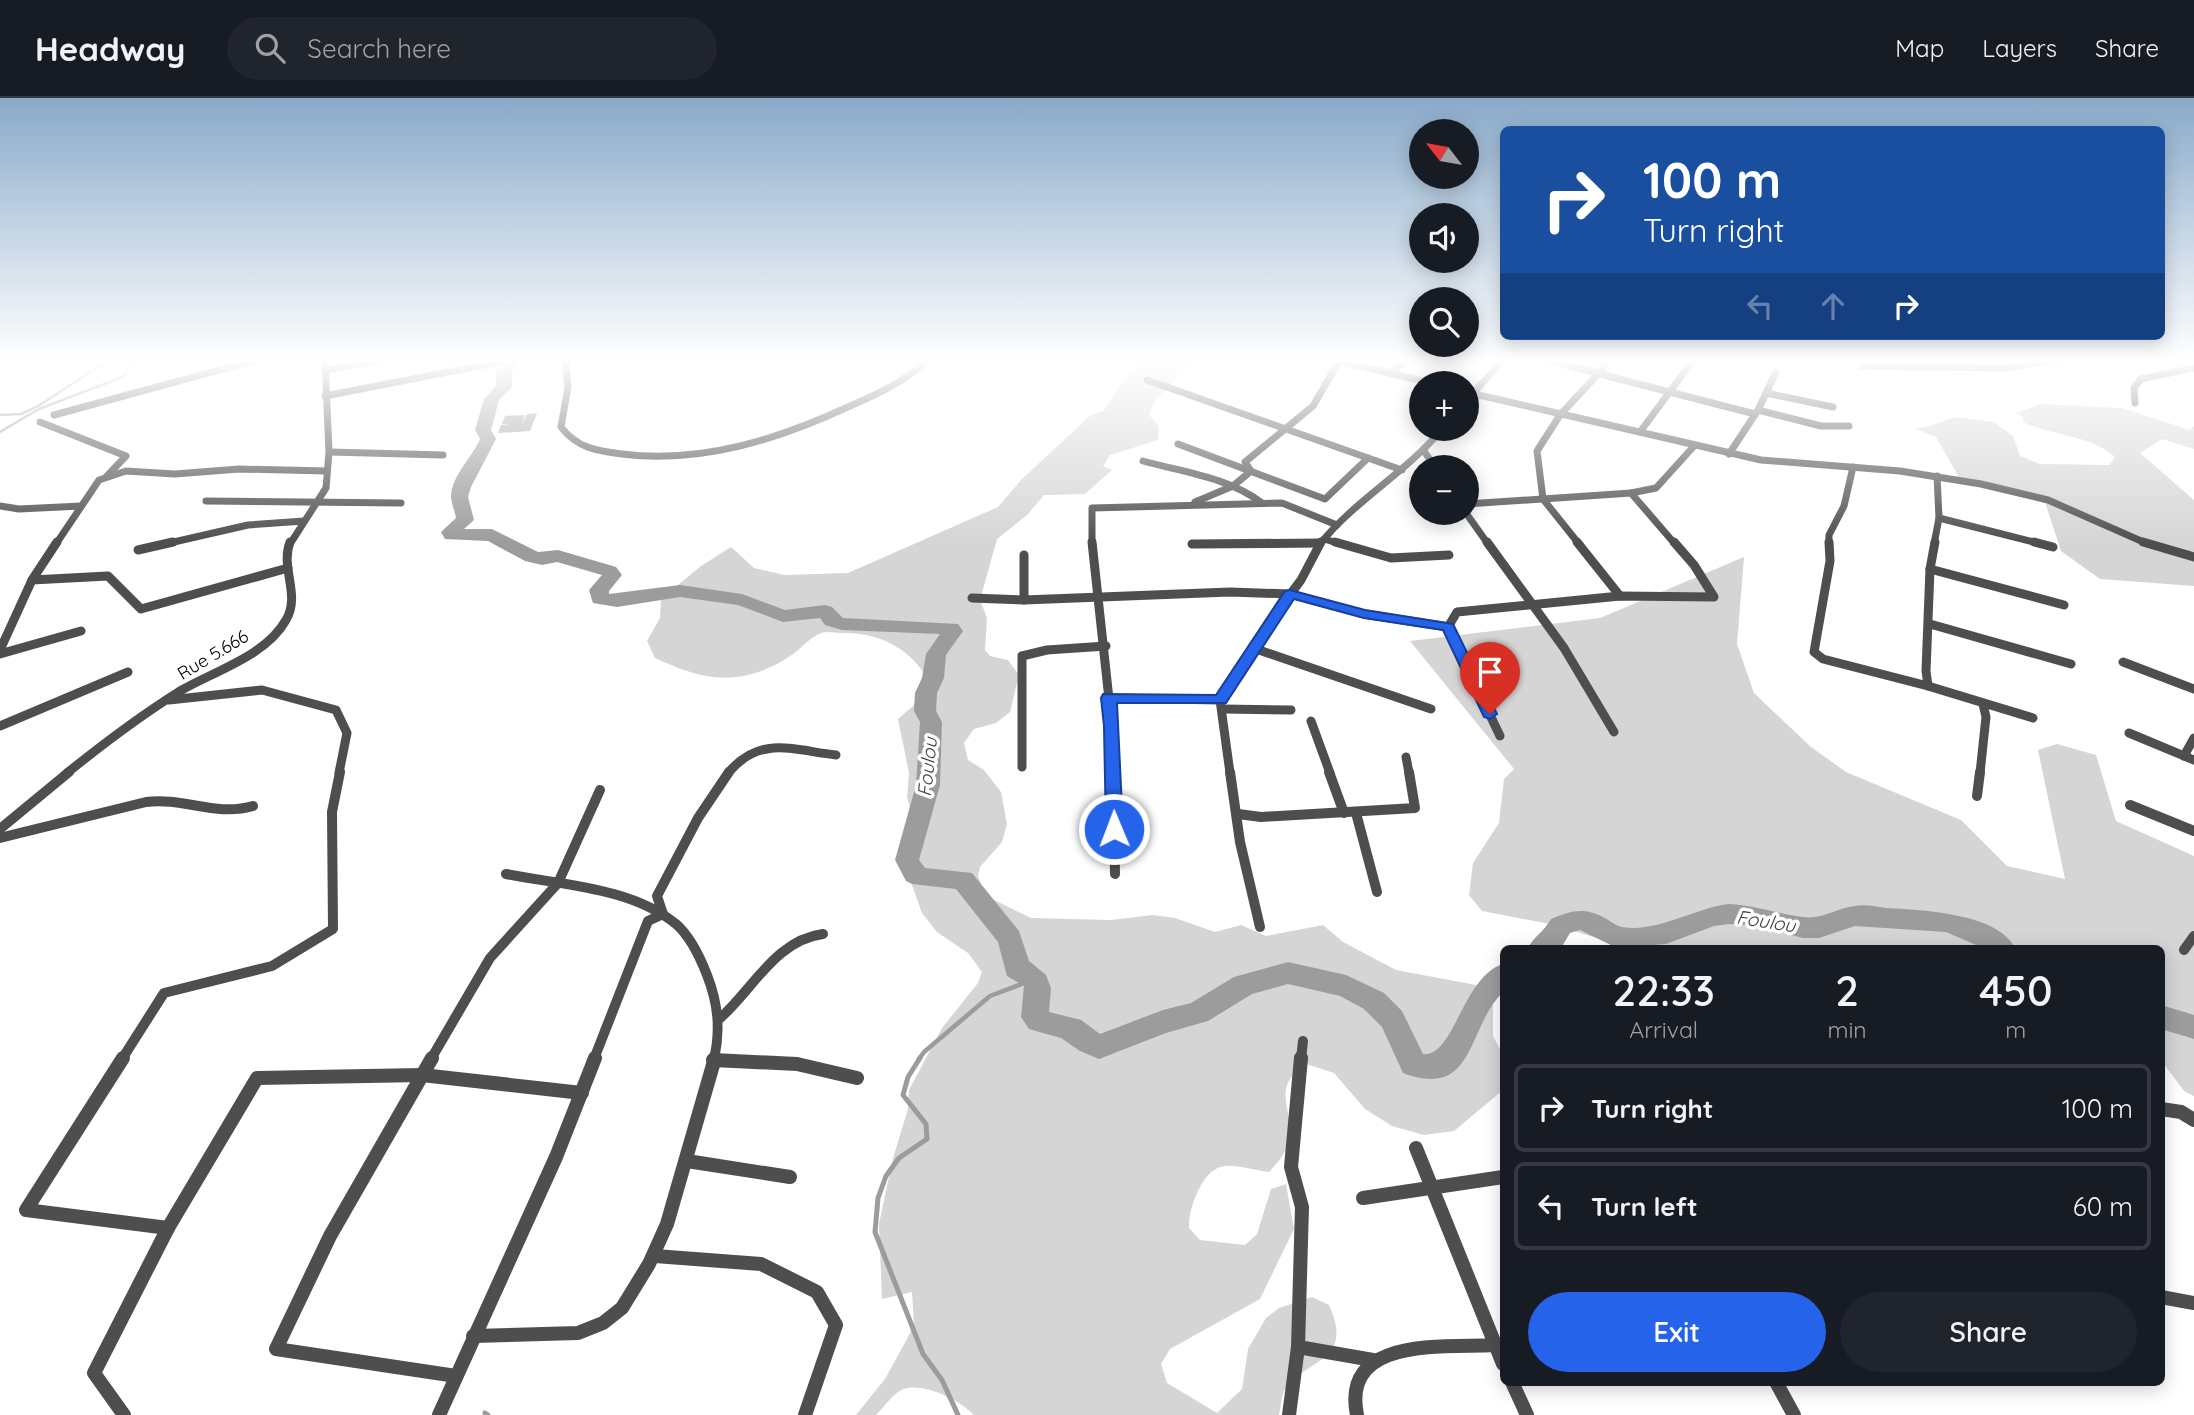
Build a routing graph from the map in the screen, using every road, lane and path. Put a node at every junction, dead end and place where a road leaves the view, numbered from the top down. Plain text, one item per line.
1 (327, 420) edge
2 (562, 420) edge
3 (817, 420) edge
4 (1263, 420) edge
5 (1294, 420) edge
6 (1557, 420) edge
7 (1586, 420) edge
8 (1648, 420) edge
9 (1751, 420) edge
10 (1795, 420) edge
11 (40, 422) dead end
12 (1849, 426) dead end
13 (1285, 428) junction
14 (1640, 432) junction
15 (1432, 441) edge
16 (1178, 444) dead end
17 (1695, 445) junction
18 (1424, 451) junction
19 (330, 452) junction
20 (1729, 454) junction
21 (443, 455) dead end
22 (1427, 455) edge
23 (1368, 458) junction
24 (1143, 461) dead end
25 (1853, 467) junction
26 (1402, 470) junction
27 (327, 471) junction
28 (1251, 471) junction
29 (107, 476) junction
30 (1937, 476) junction
31 (1233, 486) junction
32 (1631, 494) junction
33 (1544, 499) junction
34 (206, 501) dead end
35 (319, 502) junction
36 (401, 503) dead end
37 (1262, 503) junction
38 (1479, 504) edge
39 (1188, 505) junction
40 (0, 506) edge
41 (81, 506) junction
42 (1939, 518) junction
43 (304, 521) junction
44 (1337, 525) junction
45 (1475, 525) edge
46 (1322, 541) junction
47 (1192, 544) dead end
48 (2053, 547) dead end
49 (138, 550) dead end
50 (1024, 555) dead end
51 (1449, 555) dead end
52 (2194, 557) edge
53 (288, 568) junction
54 (1930, 569) junction
55 (32, 579) junction
56 (1290, 594) junction
57 (1620, 596) junction
58 (972, 598) dead end
59 (1100, 598) junction
60 (1024, 600) junction
61 (2064, 605) dead end
62 (1532, 606) junction
63 (1930, 624) junction
64 (1448, 627) junction
65 (81, 631) dead end
66 (1106, 646) junction
67 (1256, 649) junction
68 (0, 652) edge
69 (2123, 662) dead end
70 (2071, 664) dead end
71 (128, 672) dead end
72 (1928, 686) junction
73 (2194, 689) edge
74 (1109, 698) junction
75 (169, 699) junction
76 (1983, 704) junction
77 (1222, 705) junction
78 (1431, 709) dead end
79 (1291, 710) dead end
80 (2033, 719) dead end
81 (1311, 721) dead end
82 (0, 726) edge
83 (1614, 732) dead end
84 (2129, 733) dead end
85 (1500, 736) dead end
86 (2194, 738) edge
87 (835, 755) dead end
88 (1406, 757) dead end
89 (2189, 758) edge
90 (1022, 767) dead end
91 (600, 790) dead end
92 (1977, 796) dead end
93 (2130, 805) dead end
94 (253, 806) dead end
95 (1350, 813) junction
96 (1238, 814) junction
97 (0, 830) edge
98 (2194, 831) edge
99 (0, 838) edge
100 (506, 874) dead end
101 (1115, 874) dead end
102 (558, 883) junction
103 (1377, 892) dead end
104 (663, 914) junction
105 (1260, 927) dead end
106 (823, 934) dead end
107 (2194, 936) edge
108 (2184, 950) dead end
109 (718, 1020) junction
110 (1303, 1041) dead end
111 (713, 1059) junction
112 (422, 1075) junction
113 (857, 1078) dead end
114 (582, 1093) junction
115 (2165, 1110) edge
116 (2194, 1120) edge
117 (1416, 1148) dead end
118 (687, 1161) junction
119 (790, 1177) dead end
120 (1500, 1178) edge
121 (1432, 1189) junction
122 (1363, 1198) dead end
123 (168, 1228) junction
124 (654, 1256) junction
125 (2165, 1298) edge
126 (2194, 1303) edge
127 (473, 1336) junction
128 (1494, 1345) junction
129 (1298, 1348) junction
130 (1500, 1358) edge
131 (1373, 1360) junction
132 (456, 1376) junction
133 (1514, 1386) edge
134 (1778, 1386) edge
135 (124, 1415) edge
136 (439, 1415) edge
137 (805, 1415) edge
138 (1289, 1415) edge
139 (1357, 1415) edge
140 (1527, 1415) edge
141 (1794, 1415) edge

1 - 19 street, Rue 5.666
2 - 3 street
4 - 13 street
5 - 13 street
6 - 33 street
7 - 14 street
8 - 14 street
9 - 20 street
10 - 12 street
11 - 29 street
13 - 23 street
13 - 28 street
14 - 17 street
15 - 18 street
16 - 28 street
17 - 20 street
17 - 32 street
18 - 22 street
18 - 26 street
19 - 21 street
19 - 27 street, Rue 5.666
20 - 25 street
23 - 26 street
23 - 28 street
24 - 31 street
25 - 30 street
25 - 72 street
26 - 44 street
27 - 29 street
27 - 35 street, Rue 5.666
28 - 31 street
29 - 41 street
30 - 42 street
30 - 52 street
31 - 37 street
31 - 39 street
32 - 33 street
32 - 57 street
33 - 38 street
33 - 57 street
34 - 35 street
35 - 36 street
35 - 43 street, Rue 5.666
37 - 39 street
37 - 44 street
39 - 59 street
40 - 41 street
41 - 55 street
42 - 48 street
42 - 54 street
43 - 49 street
43 - 53 street, Rue 5.666
44 - 46 street
45 - 62 street
46 - 47 street
46 - 51 street
46 - 56 street
50 - 60 street
53 - 55 street
53 - 75 street, Rue 5.666
54 - 61 street
54 - 63 street
55 - 68 street
56 - 59 street
56 - 64 street
56 - 67 street
57 - 62 street
58 - 60 street
59 - 60 street
59 - 66 street
62 - 64 street
62 - 83 street
63 - 70 street
63 - 72 street
64 - 85 street
65 - 68 street
66 - 74 street
66 - 90 street
67 - 77 street
67 - 78 street
69 - 73 street
71 - 82 street
72 - 76 street
74 - 77 street
74 - 101 street
75 - 97 street, Rue 5.666
75 - 123 street
76 - 80 street
76 - 92 street
77 - 79 street
77 - 96 street
81 - 95 street
84 - 89 street
86 - 89 street
87 - 104 street
88 - 95 street
91 - 102 street
93 - 98 street
94 - 99 street
95 - 96 street
95 - 103 street
96 - 105 street
100 - 102 street
102 - 104 street
102 - 112 street
104 - 109 street
104 - 114 street
106 - 109 street
107 - 108 street
109 - 111 street
110 - 129 street
111 - 113 street
111 - 118 street
112 - 114 street
112 - 123 street
112 - 132 street
114 - 127 street
115 - 116 street
117 - 121 street
118 - 119 street
118 - 124 street
120 - 121 street
121 - 122 street
121 - 128 street
123 - 135 street
124 - 127 street
124 - 137 street
125 - 126 street
127 - 132 street
128 - 130 street
128 - 131 street
129 - 131 street
129 - 138 street
131 - 139 street
132 - 136 street
133 - 140 street
134 - 141 street

